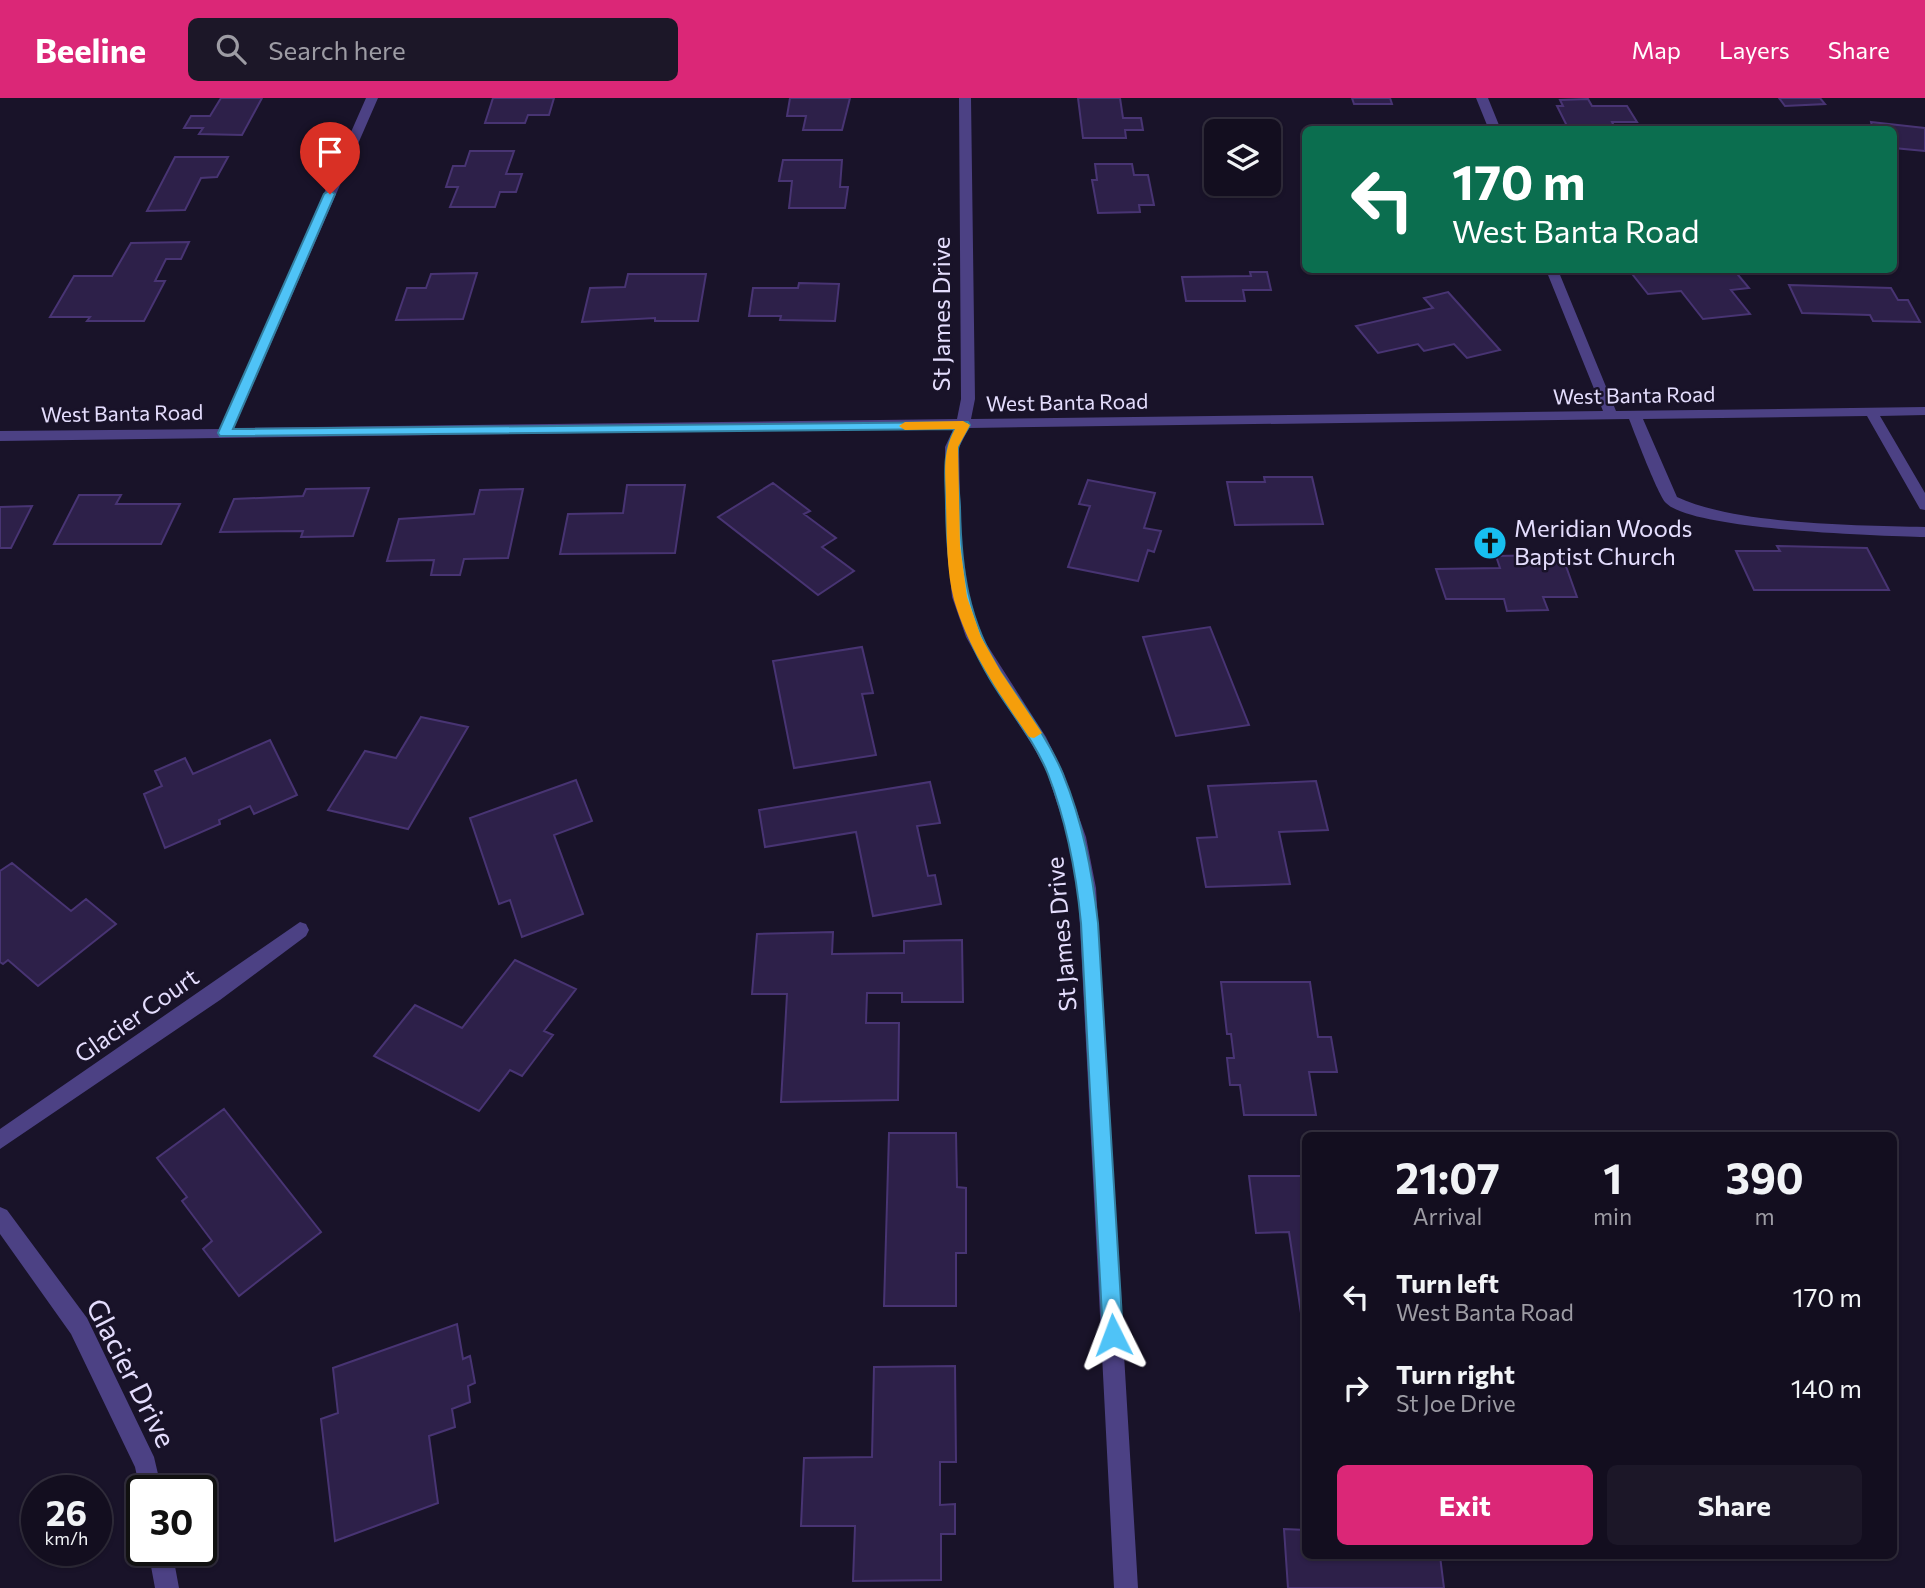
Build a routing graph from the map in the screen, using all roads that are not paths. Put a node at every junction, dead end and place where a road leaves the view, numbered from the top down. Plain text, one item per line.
1 (372, 98) edge
2 (965, 98) edge
3 (1482, 98) edge
4 (1492, 126) edge
5 (1553, 273) edge
6 (1925, 411) edge
7 (1871, 412) junction
8 (1612, 417) junction
9 (1635, 417) junction
10 (963, 425) junction
11 (225, 433) junction
12 (0, 436) edge
13 (1925, 505) edge
14 (1925, 532) edge
15 (300, 930) dead end
16 (0, 1140) edge
17 (0, 1217) edge
18 (148, 1475) edge
19 (163, 1566) edge
20 (167, 1588) edge
21 (1126, 1588) edge

1 - 11 street
2 - 10 street, St James Drive
3 - 4 street
5 - 8 street
6 - 7 street, West Banta Road
7 - 9 street, West Banta Road
7 - 13 street
8 - 9 street, West Banta Road
8 - 10 street, West Banta Road
9 - 14 street
10 - 11 street, West Banta Road
10 - 21 street, St James Drive
11 - 12 street, West Banta Road
15 - 16 street, Glacier Court
17 - 18 street, Glacier Drive
19 - 20 street

